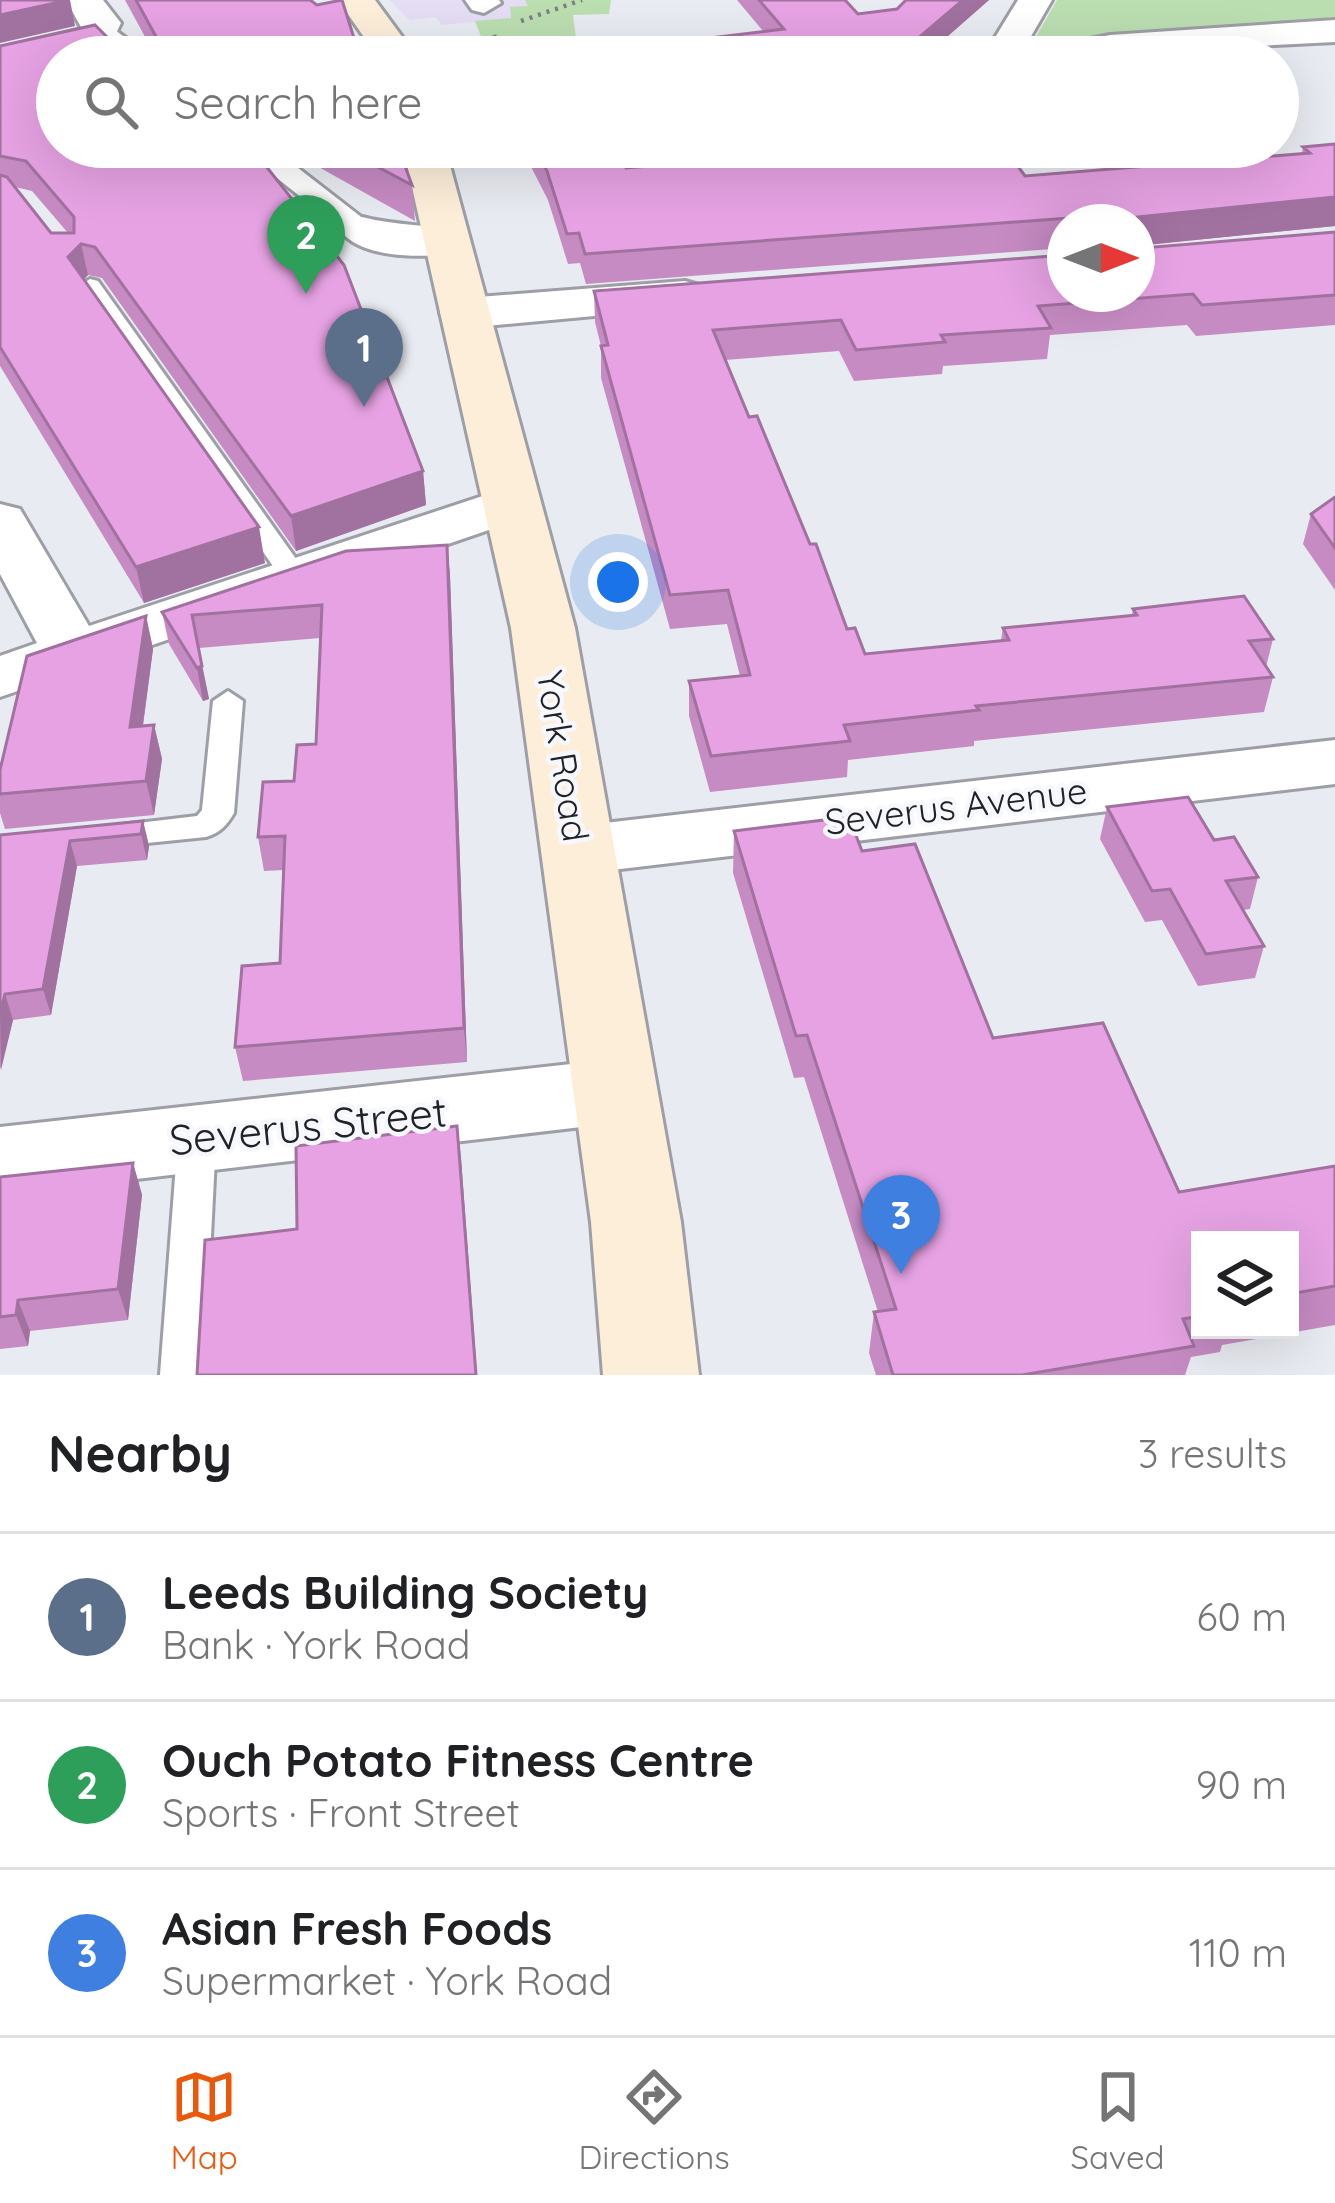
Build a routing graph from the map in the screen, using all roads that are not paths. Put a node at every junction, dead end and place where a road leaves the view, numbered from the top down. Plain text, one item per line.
1 (1035, 0) edge
2 (356, 10) edge
3 (93, 14) edge
4 (1335, 31) edge
5 (116, 36) edge
6 (379, 36) edge
7 (1014, 36) edge
8 (1260, 36) edge
9 (36, 49) edge
10 (6, 53) edge
11 (280, 168) edge
12 (429, 168) edge
13 (362, 230) joint
14 (447, 242) junction
15 (90, 286) edge
16 (730, 292) edge
17 (464, 313) junction
18 (513, 503) junction
19 (0, 520) edge
20 (293, 576) junction
21 (72, 651) junction
22 (0, 676) edge
23 (228, 701) dead end
24 (1335, 762) edge
25 (70, 840) edge
26 (578, 850) junction
27 (616, 1090) junction
28 (197, 1138) junction
29 (0, 1161) edge
30 (182, 1375) edge
31 (651, 1375) edge

1 - 7 street
2 - 6 main road
3 - 5 street
4 - 8 street
9 - 10 street
11 - 13 street
12 - 14 main road, York Road
13 - 14 street
14 - 17 main road, York Road
15 - 20 lane
16 - 17 street
17 - 18 main road, York Road
18 - 20 street
18 - 26 main road, York Road
19 - 21 street
20 - 21 street
21 - 22 street
23 - 25 lane
24 - 26 street, Severus Avenue
26 - 27 main road, York Road
27 - 28 street, Severus Street
27 - 31 main road, York Road
28 - 29 street, Severus Street
28 - 30 lane

